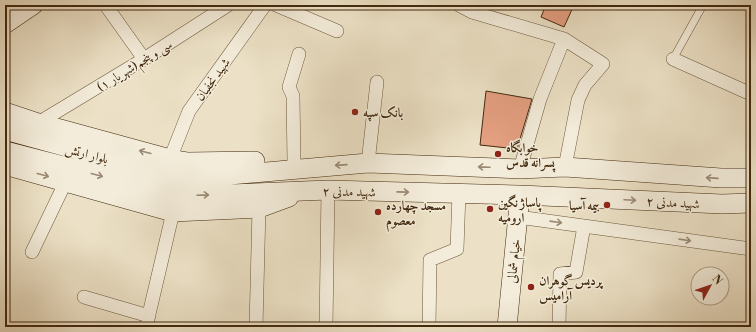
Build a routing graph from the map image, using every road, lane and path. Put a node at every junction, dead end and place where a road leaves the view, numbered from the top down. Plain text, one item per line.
1 (33, 5) edge
2 (228, 5) edge
3 (265, 5) edge
4 (276, 5) edge
5 (459, 5) edge
6 (703, 5) edge
7 (107, 7) dead end
8 (5, 24) edge
9 (337, 31) dead end
10 (564, 39) junction
11 (299, 54) dead end
12 (144, 59) junction
13 (673, 59) joint
14 (377, 82) dead end
15 (751, 94) edge
16 (5, 112) edge
17 (38, 123) junction
18 (5, 130) edge
19 (5, 151) edge
20 (301, 164) junction
21 (368, 164) junction
22 (5, 165) edge
23 (565, 167) junction
24 (520, 169) junction
25 (168, 176) junction
26 (751, 178) edge
27 (66, 181) junction
28 (328, 190) junction
29 (307, 191) junction
30 (459, 193) junction
31 (520, 195) junction
32 (751, 203) edge
33 (259, 208) junction
34 (173, 212) junction
35 (518, 217) junction
36 (584, 226) junction
37 (751, 249) edge
38 (32, 252) dead end
39 (84, 297) dead end
40 (148, 321) edge
41 (256, 327) edge
42 (326, 327) edge
43 (429, 327) edge
44 (507, 327) edge
45 (559, 327) edge

1 - 8 main road
2 - 12 street, سی و پنجم(شهریار ۱)
3 - 25 street, شهید نجفیان
4 - 9 street
5 - 10 street
6 - 13 lane
7 - 12 street
10 - 23 street
10 - 24 street
11 - 20 street
12 - 17 street, سی و پنجم(شهریار ۱)
13 - 15 street
14 - 21 street
16 - 17 main road
25 -> 17 main road
18 - 25 main road, بلوار ارتش
19 -> 25 main road, بلوار ارتش
21 -> 20 main road, شهید مدنی ۲
20 - 25 main road, شهید مدنی ۲
24 -> 21 main road, شهید مدنی ۲
22 -> 27 main road
23 - 24 main road, شهید مدنی ۲
26 -> 23 main road, شهید مدنی ۲
25 -> 29 main road, شهید مدنی ۲
27 - 34 main road
27 - 38 street
28 - 29 main road, شهید مدنی ۲
28 -> 30 main road, شهید مدنی ۲
28 - 42 street
29 - 33 main road
30 - 31 main road, شهید مدنی ۲
30 - 43 street
31 -> 32 main road, شهید مدنی ۲
31 - 35 main road, خیام شمالی
33 - 34 main road
33 - 41 street
34 - 40 street
35 -> 36 street
35 - 44 main road, خیام شمالی
36 -> 37 street
36 - 45 street
39 - 40 street

